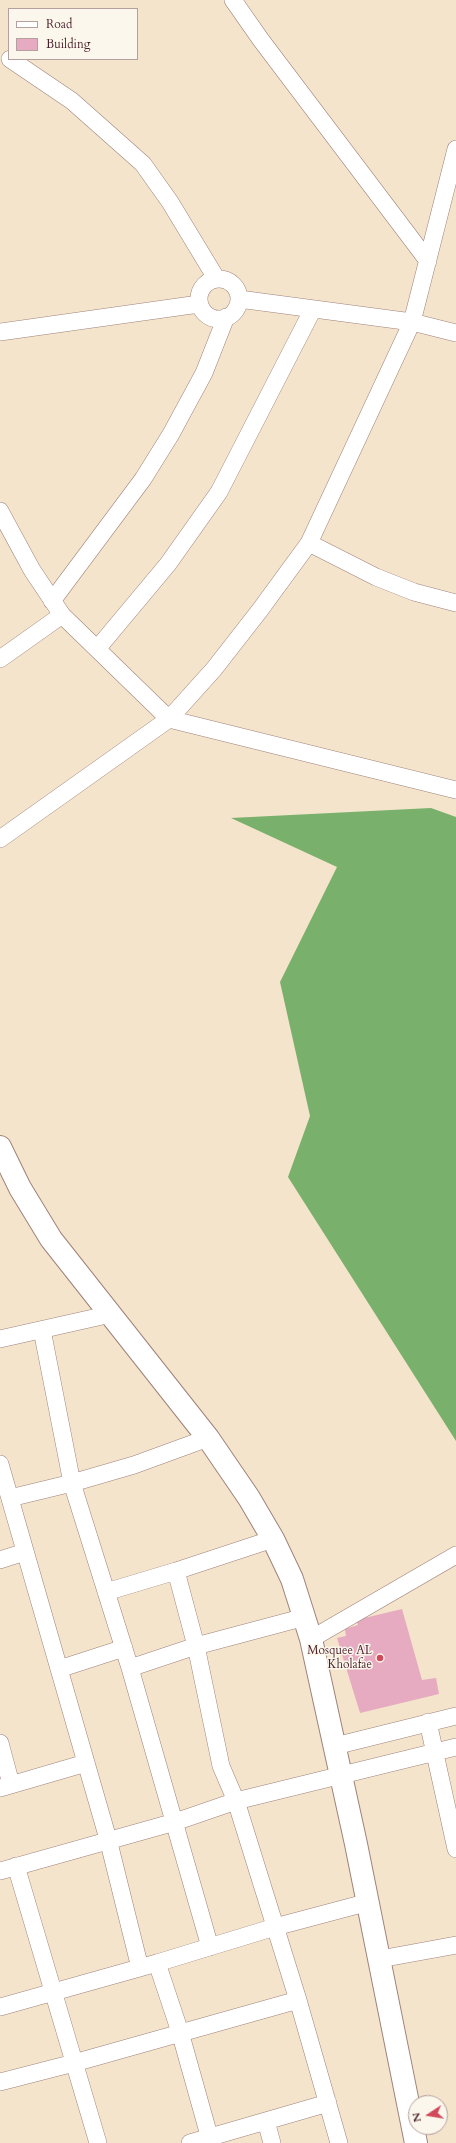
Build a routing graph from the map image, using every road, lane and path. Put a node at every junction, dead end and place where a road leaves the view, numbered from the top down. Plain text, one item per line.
1 (233, 0) edge
2 (11, 60) edge
3 (456, 149) edge
4 (428, 261) junction
5 (216, 278) junction
6 (239, 299) junction
7 (199, 304) junction
8 (313, 309) junction
9 (226, 317) junction
10 (412, 322) junction
11 (0, 332) edge
12 (456, 333) edge
13 (0, 511) edge
14 (309, 543) junction
15 (52, 601) junction
16 (456, 603) edge
17 (62, 615) junction
18 (97, 649) junction
19 (0, 659) edge
20 (169, 719) junction
21 (456, 790) edge
22 (0, 839) edge
23 (0, 1148) edge
24 (111, 1314) junction
25 (42, 1330) junction
26 (0, 1339) edge
27 (208, 1438) junction
28 (0, 1464) edge
29 (72, 1483) junction
30 (10, 1498) junction
31 (273, 1539) junction
32 (25, 1552) junction
33 (456, 1555) edge
34 (0, 1560) edge
35 (176, 1571) junction
36 (106, 1592) junction
37 (305, 1617) junction
38 (311, 1639) junction
39 (196, 1646) junction
40 (124, 1648) junction
41 (130, 1668) junction
42 (59, 1669) junction
43 (456, 1716) edge
44 (428, 1722) junction
45 (0, 1743) edge
46 (335, 1746) junction
47 (456, 1748) edge
48 (435, 1752) junction
49 (86, 1762) junction
50 (341, 1776) junction
51 (6, 1786) edge
52 (236, 1801) junction
53 (175, 1822) junction
54 (108, 1839) junction
55 (456, 1849) edge
56 (16, 1866) junction
57 (0, 1871) edge
58 (369, 1902) junction
59 (275, 1927) junction
60 (456, 1945) edge
61 (210, 1947) junction
62 (380, 1959) junction
63 (157, 1963) junction
64 (140, 1968) junction
65 (55, 1991) junction
66 (298, 2000) junction
67 (0, 2007) edge
68 (180, 2032) junction
69 (74, 2063) junction
70 (0, 2082) edge
71 (328, 2103) junction
72 (266, 2121) junction
73 (210, 2138) junction
74 (98, 2143) edge
75 (192, 2143) edge
76 (272, 2143) edge
77 (338, 2143) edge
78 (416, 2143) edge

1 - 4 street
2 - 5 street
3 - 4 street
4 - 10 street
5 - 6 street
5 - 7 street
6 - 8 street
6 - 9 street
7 - 9 street
7 - 11 street
8 - 10 street
8 - 18 street
9 - 15 street
10 - 12 street
10 - 14 street
13 - 15 street
14 - 16 street
14 - 20 street
15 - 17 street
17 - 18 street
17 - 19 street
18 - 20 street
20 - 21 street
20 - 22 street
23 - 24 main road
24 - 25 street
24 - 27 main road
25 - 26 street
25 - 29 street
27 - 29 street
27 - 31 main road
28 - 30 street
29 - 30 street
29 - 36 street
30 - 32 street
31 - 35 street
31 - 37 main road
32 - 34 street
32 - 42 street
33 - 38 street
35 - 36 street
35 - 39 street
36 - 40 street
37 - 38 main road
37 - 39 street
38 - 46 main road
39 - 41 street
39 - 52 street
40 - 41 street
40 - 42 street
41 - 53 street
42 - 49 street
43 - 44 street
44 - 46 street
44 - 48 street
45 - 51 street
46 - 50 main road
47 - 48 street
48 - 50 street
48 - 55 street
49 - 51 street
49 - 54 street
50 - 52 street
50 - 58 main road
52 - 53 street
52 - 59 street
53 - 54 street
53 - 61 street
54 - 56 street
54 - 64 street
56 - 57 street
56 - 65 street
58 - 59 street
58 - 62 main road
59 - 61 street
59 - 66 street
60 - 62 street
61 - 63 street
62 - 78 main road
63 - 64 street
63 - 68 street
64 - 65 street
65 - 67 street
65 - 69 street
66 - 68 street
66 - 71 street
68 - 69 street
68 - 73 street
69 - 70 street
69 - 74 street
71 - 72 street
71 - 77 street
72 - 73 street
72 - 76 street
73 - 75 street

